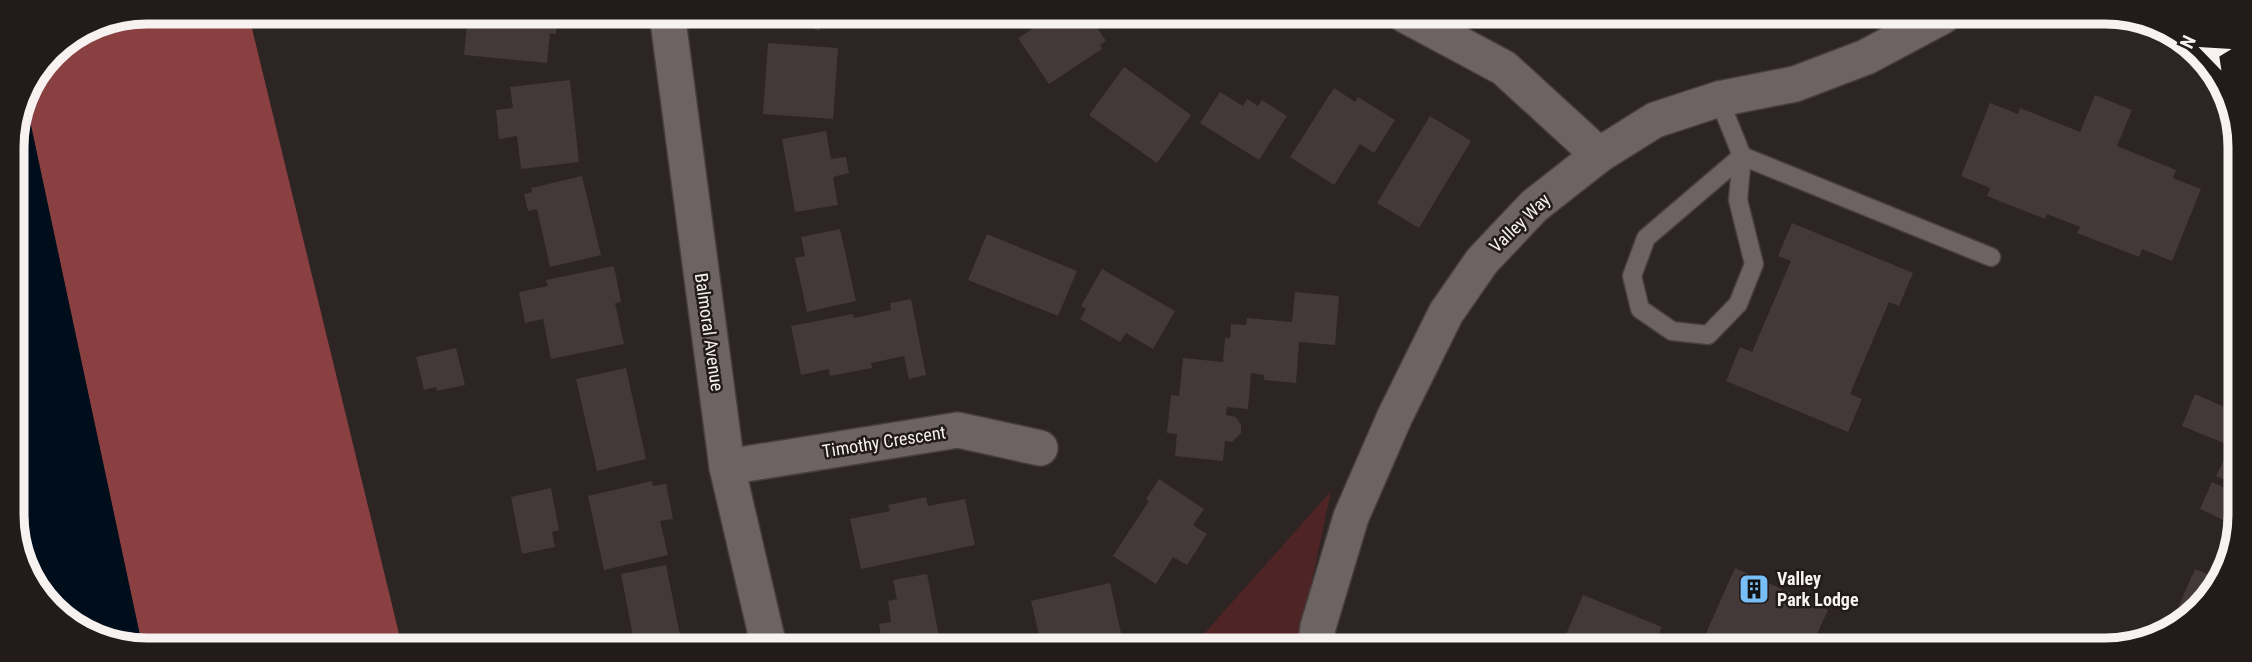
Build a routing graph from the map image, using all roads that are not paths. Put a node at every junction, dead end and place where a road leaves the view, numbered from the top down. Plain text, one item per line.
1 (668, 24) edge
2 (1422, 24) edge
3 (1928, 24) edge
4 (1718, 99) junction
5 (1599, 155) junction
6 (1742, 156) junction
7 (1991, 257) dead end
8 (1040, 449) dead end
9 (727, 467) junction
10 (1317, 637) edge
11 (767, 638) edge

1 - 9 street, Balmoral Avenue
2 - 5 street
3 - 4 street, Valley Way
4 - 5 street, Valley Way
4 - 6 lane
5 - 10 street, Valley Way
6 - 6 lane
6 - 7 lane
8 - 9 street, Timothy Crescent
9 - 11 street, Balmoral Avenue

